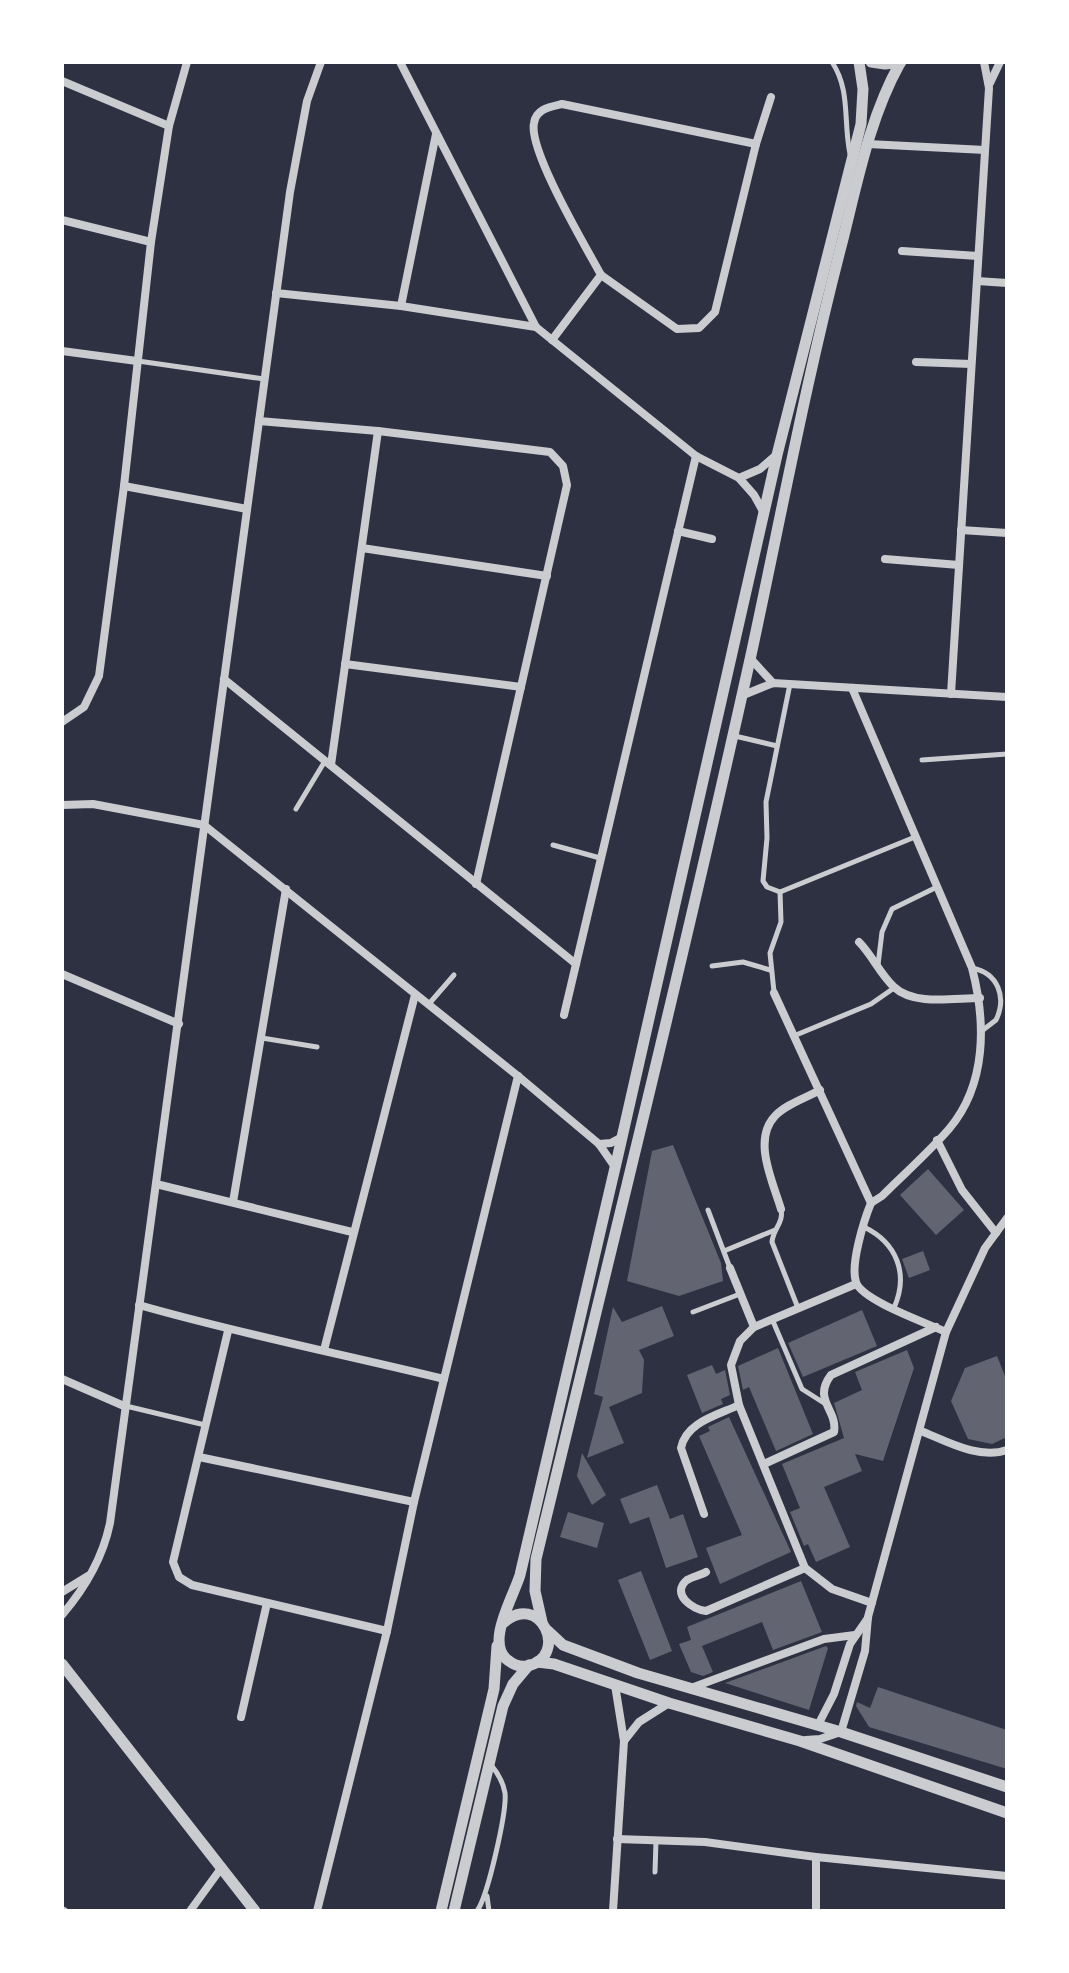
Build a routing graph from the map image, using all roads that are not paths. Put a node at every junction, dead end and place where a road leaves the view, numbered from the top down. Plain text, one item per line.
1 (187, 62) edge
2 (321, 62) edge
3 (400, 62) edge
4 (832, 62) edge
5 (859, 62) edge
6 (871, 62) edge
7 (901, 62) edge
8 (984, 62) edge
9 (1000, 62) edge
10 (62, 81) edge
11 (989, 88) junction
12 (771, 97) dead end
13 (169, 126) junction
14 (437, 134) junction
15 (756, 144) junction
16 (868, 144) junction
17 (985, 150) junction
18 (851, 160) junction
19 (62, 220) edge
20 (151, 242) junction
21 (902, 251) dead end
22 (978, 256) junction
23 (601, 275) junction
24 (977, 281) junction
25 (1007, 283) edge
26 (276, 293) junction
27 (401, 306) junction
28 (536, 327) junction
29 (552, 340) junction
30 (62, 351) edge
31 (137, 361) junction
32 (916, 362) dead end
33 (971, 364) junction
34 (264, 379) junction
35 (259, 421) junction
36 (378, 431) junction
37 (777, 455) junction
38 (696, 456) junction
39 (739, 478) junction
40 (124, 486) junction
41 (247, 509) junction
42 (764, 515) junction
43 (961, 530) junction
44 (678, 531) junction
45 (1007, 533) edge
46 (712, 539) dead end
47 (362, 548) junction
48 (885, 559) dead end
49 (959, 565) junction
50 (547, 576) junction
51 (750, 658) junction
52 (345, 664) junction
53 (224, 679) junction
54 (773, 683) junction
55 (790, 684) junction
56 (521, 687) junction
57 (852, 688) junction
58 (951, 694) junction
59 (741, 696) junction
60 (1007, 697) edge
61 (62, 722) edge
62 (732, 735) junction
63 (777, 746) junction
64 (1007, 754) edge
65 (922, 760) dead end
66 (328, 763) junction
67 (62, 805) edge
68 (296, 809) dead end
69 (204, 825) junction
70 (916, 837) junction
71 (553, 845) dead end
72 (601, 858) junction
73 (476, 884) junction
74 (938, 887) junction
75 (286, 889) junction
76 (780, 892) junction
77 (859, 942) dead end
78 (576, 964) junction
79 (878, 965) junction
80 (712, 966) dead end
81 (972, 968) junction
82 (770, 970) junction
83 (62, 974) edge
84 (454, 975) dead end
85 (894, 988) junction
86 (774, 993) joint
87 (415, 995) junction
88 (980, 998) junction
89 (428, 1005) junction
90 (564, 1015) dead end
91 (179, 1024) junction
92 (983, 1030) junction
93 (796, 1035) junction
94 (261, 1038) junction
95 (317, 1047) dead end
96 (518, 1076) junction
97 (820, 1090) junction
98 (622, 1137) junction
99 (937, 1140) junction
100 (599, 1144) junction
101 (615, 1168) junction
102 (156, 1184) junction
103 (233, 1202) junction
104 (871, 1203) junction
105 (781, 1209) joint
106 (708, 1210) dead end
107 (1007, 1218) edge
108 (864, 1227) junction
109 (776, 1230) junction
110 (352, 1232) junction
111 (996, 1233) junction
112 (724, 1251) junction
113 (730, 1268) joint
114 (856, 1284) junction
115 (740, 1294) junction
116 (139, 1305) junction
117 (798, 1308) junction
118 (894, 1308) junction
119 (693, 1312) dead end
120 (772, 1319) junction
121 (754, 1327) junction
122 (936, 1327) junction
123 (228, 1331) junction
124 (946, 1332) junction
125 (324, 1350) junction
126 (62, 1379) edge
127 (444, 1379) junction
128 (824, 1403) junction
129 (739, 1405) junction
130 (124, 1406) junction
131 (206, 1425) junction
132 (921, 1431) junction
133 (1007, 1450) edge
134 (199, 1457) junction
135 (764, 1464) junction
136 (414, 1502) junction
137 (704, 1514) dead end
138 (805, 1568) junction
139 (706, 1572) dead end
140 (88, 1575) junction
141 (62, 1592) edge
142 (267, 1603) junction
143 (872, 1603) junction
144 (62, 1615) edge
145 (868, 1617) junction
146 (502, 1624) junction
147 (545, 1626) junction
148 (387, 1631) junction
149 (855, 1635) junction
150 (497, 1645) junction
151 (62, 1664) edge
152 (533, 1664) junction
153 (615, 1685) junction
154 (690, 1688) junction
155 (669, 1703) junction
156 (241, 1717) dead end
157 (818, 1725) junction
158 (841, 1732) junction
159 (624, 1741) junction
160 (800, 1741) junction
161 (489, 1763) junction
162 (1007, 1787) edge
163 (1007, 1813) edge
164 (617, 1839) junction
165 (657, 1839) junction
166 (816, 1857) junction
167 (222, 1867) junction
168 (655, 1872) dead end
169 (1007, 1876) edge
170 (487, 1894) junction
171 (190, 1911) edge
172 (255, 1911) edge
173 (317, 1911) edge
174 (441, 1911) edge
175 (454, 1911) edge
176 (477, 1911) edge
177 (489, 1911) edge
178 (613, 1911) edge
179 (816, 1911) edge

1 - 13 street
2 - 26 street
3 - 14 street
4 - 18 lane
5 - 18 street
6 - 7 street
7 - 16 street
8 - 11 street
9 - 11 street
10 - 13 street
11 - 17 street
12 - 15 street
13 - 20 street
14 - 27 street
14 - 28 street
15 - 23 street
15 - 23 street
16 - 17 street
16 - 51 street
17 - 22 street
18 - 37 street
19 - 20 street
20 - 31 street
21 - 22 street
22 - 24 street
23 - 29 street
24 - 25 street
24 - 33 street
26 - 27 street
26 - 34 street
27 - 28 street
28 - 29 street
29 - 38 street
30 - 31 street
31 - 34 lane
31 - 40 street
32 - 33 street
33 - 43 street
34 - 35 street
35 - 36 street
35 - 41 street
36 - 47 street
36 - 50 street
37 - 39 street
37 - 42 street
38 - 39 street
38 - 44 street
39 - 42 street
40 - 41 street
40 - 61 street
41 - 53 street
42 - 98 street
43 - 45 street
43 - 49 street
44 - 46 street
44 - 72 street
47 - 50 street
47 - 52 street
48 - 49 street
49 - 58 street
50 - 56 street
51 - 54 street
51 - 59 street
52 - 56 street
52 - 66 street
53 - 66 street
53 - 69 street
54 - 55 street
54 - 59 street
55 - 57 street
55 - 63 lane
56 - 73 street
57 - 58 street
57 - 70 street
58 - 60 street
59 - 62 street
62 - 63 lane
62 - 147 street
63 - 76 lane
64 - 65 lane
66 - 68 lane
66 - 73 street
67 - 69 street
69 - 75 street
69 - 91 street
70 - 74 street
70 - 76 lane
71 - 72 lane
72 - 78 street
73 - 78 street
74 - 79 lane
74 - 81 street
75 - 87 street
75 - 94 street
76 - 82 lane
77 - 79 street
78 - 90 street
79 - 85 street
80 - 82 lane
81 - 88 street
81 - 92 lane
82 - 86 lane
83 - 91 street
84 - 89 lane
85 - 88 street
85 - 93 lane
86 - 93 street
87 - 89 street
87 - 110 street
88 - 92 street
89 - 96 street
91 - 102 street
92 - 99 street
93 - 97 street
94 - 95 lane
94 - 103 street
96 - 100 street
96 - 127 street
97 - 104 street
97 - 105 street
98 - 100 street
98 - 101 street
99 - 104 street
99 - 111 street
100 - 101 street
101 - 146 street
102 - 103 street
102 - 116 street
103 - 110 street
104 - 108 street
105 - 109 lane
106 - 112 lane
107 - 111 street
108 - 114 street
108 - 118 lane
109 - 112 lane
109 - 117 lane
110 - 125 street
111 - 124 street
112 - 113 lane
113 - 115 street
114 - 117 street
114 - 118 street
115 - 119 lane
115 - 121 street
116 - 123 street
116 - 130 street
117 - 120 street
118 - 122 street
120 - 121 street
120 - 128 lane
121 - 129 street
122 - 124 street
122 - 128 street
123 - 125 street
123 - 131 street
124 - 132 street
125 - 127 street
126 - 130 street
127 - 136 street
128 - 135 street
129 - 135 street
129 - 137 street
130 - 131 lane
130 - 140 street
131 - 134 street
132 - 133 street
132 - 143 street
134 - 136 street
134 - 142 street
135 - 138 street
136 - 148 street
138 - 139 street
138 - 143 street
140 - 141 street
140 - 144 street
142 - 148 street
142 - 156 street
143 - 145 street
145 - 149 street
145 - 158 street
146 - 147 street
146 - 150 street
147 - 152 street
147 - 154 street
148 - 173 street
149 - 154 street
149 - 157 street
150 - 152 street
150 - 174 street
151 - 167 street
152 - 153 street
152 - 161 street
153 - 155 street
153 - 159 street
154 - 157 street
155 - 159 street
155 - 160 street
157 - 158 street
158 - 160 street
158 - 162 street
159 - 164 street
160 - 163 street
161 - 170 lane
161 - 175 street
164 - 165 street
164 - 178 street
165 - 166 street
165 - 168 lane
166 - 169 street
166 - 179 street
167 - 171 street
167 - 172 street
170 - 176 lane
170 - 177 lane

